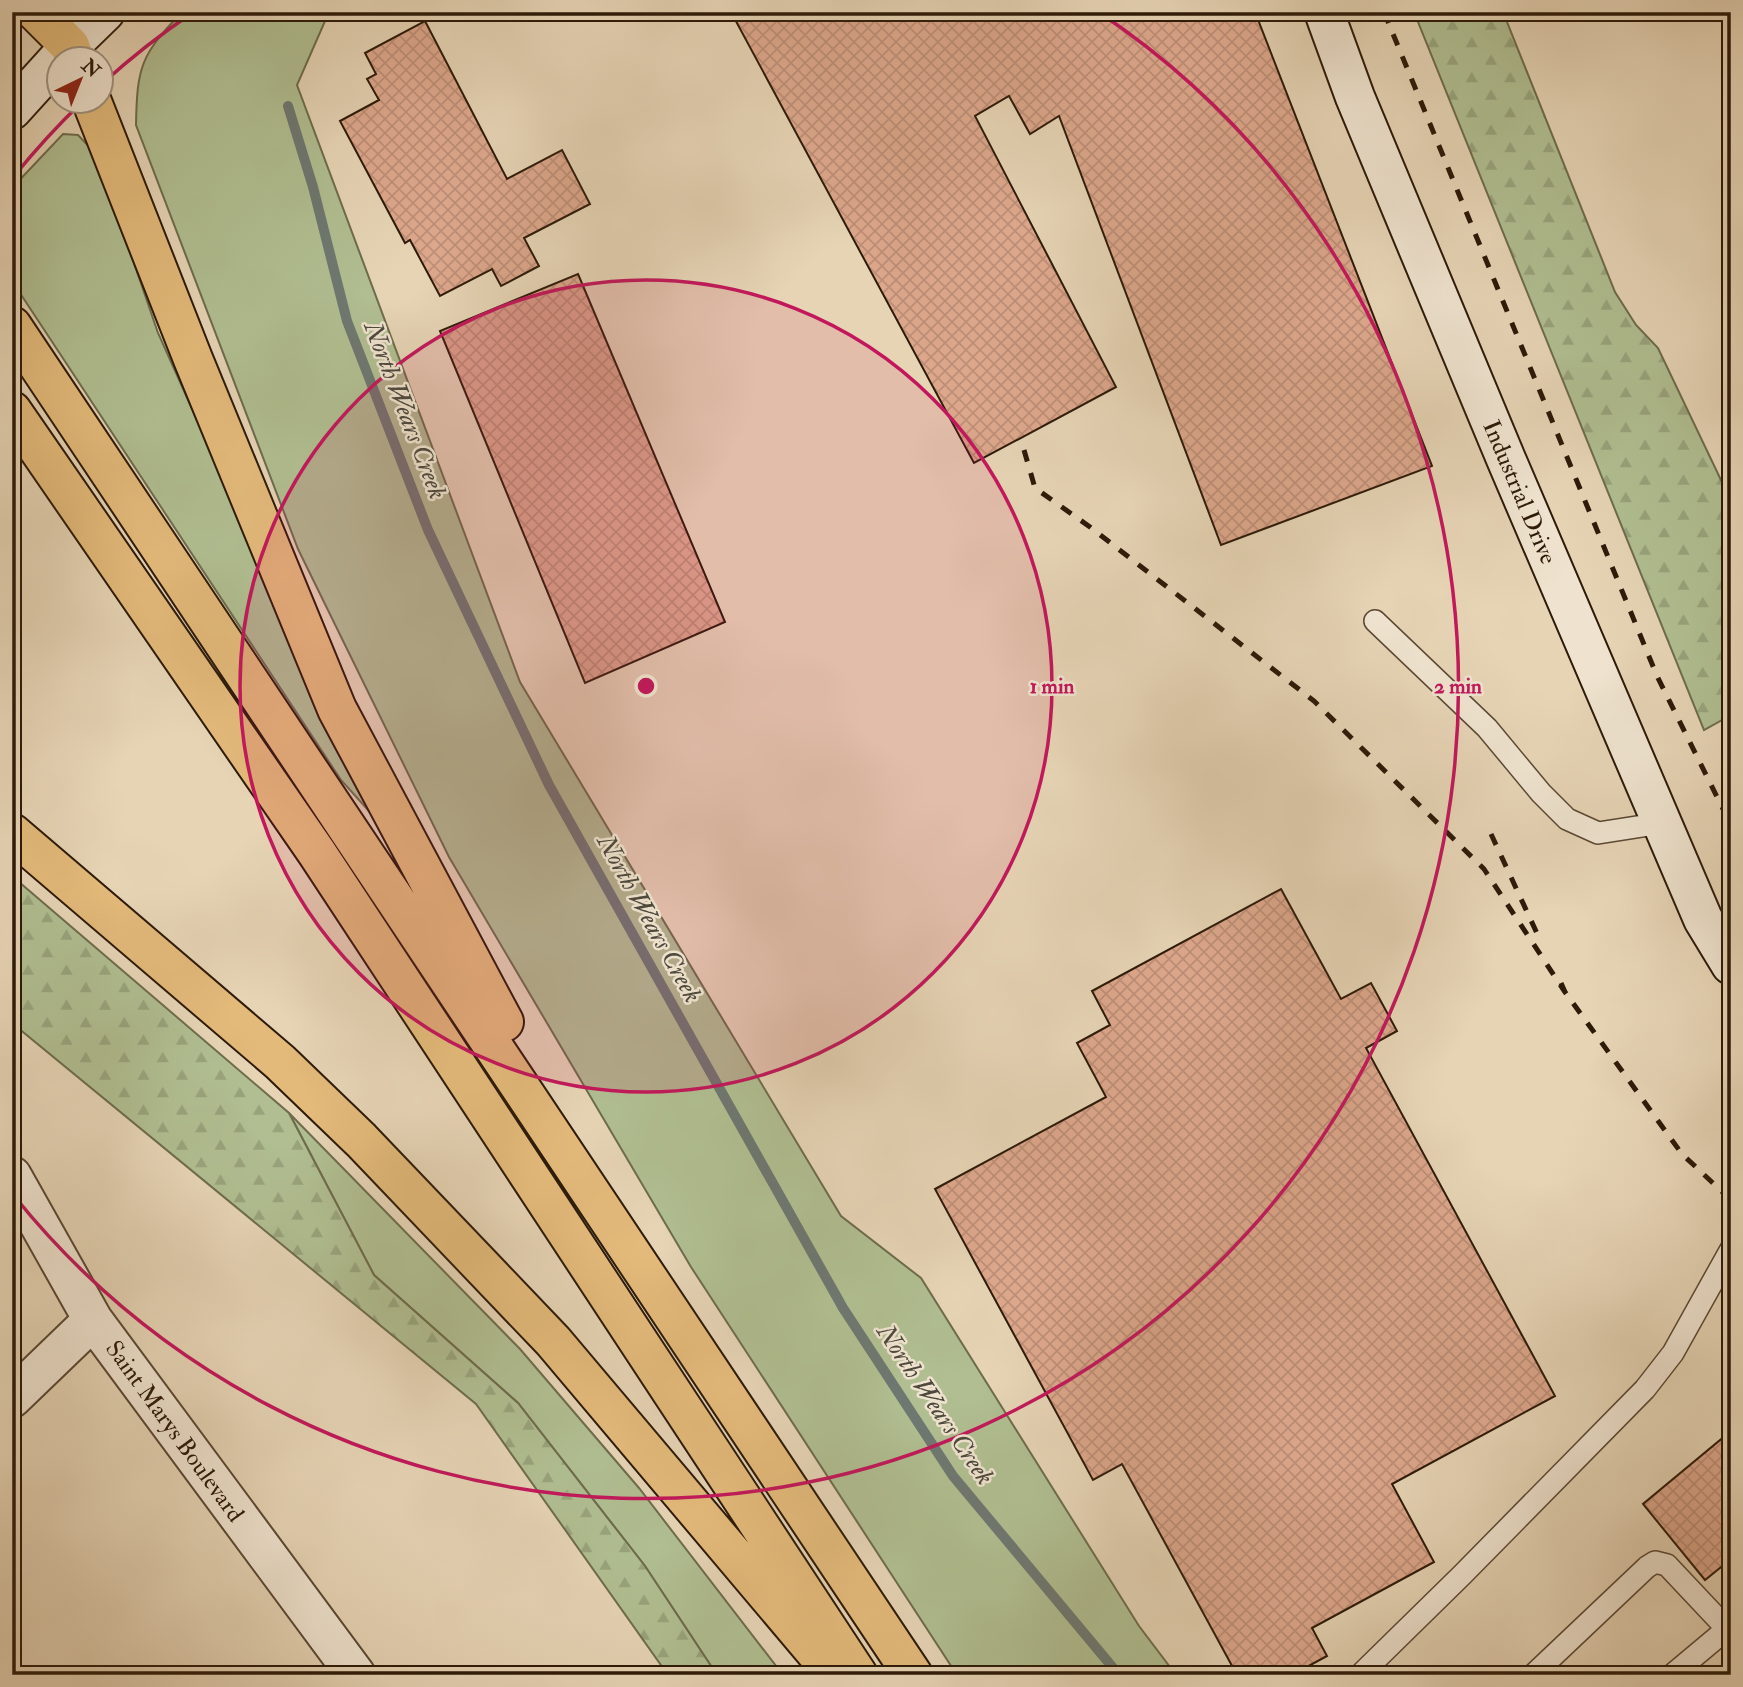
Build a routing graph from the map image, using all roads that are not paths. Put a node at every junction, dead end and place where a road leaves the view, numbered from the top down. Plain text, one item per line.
1 (36, 12) edge
2 (105, 12) edge
3 (1324, 12) edge
4 (67, 46) edge
5 (78, 46) edge
6 (46, 78) edge
7 (12, 110) edge
8 (98, 116) edge
9 (12, 326) edge
10 (12, 411) edge
11 (1375, 621) dead end
12 (1662, 823) junction
13 (12, 833) edge
14 (1731, 965) edge
15 (12, 1176) edge
16 (1731, 1249) edge
17 (634, 1256) junction
18 (93, 1320) junction
19 (12, 1398) edge
20 (1729, 1631) edge
21 (356, 1675) edge
22 (835, 1675) edge
23 (858, 1675) edge
24 (914, 1675) edge
25 (1360, 1675) edge
26 (1533, 1675) edge
27 (1672, 1675) edge

1 - 4 highway
2 - 5 main road
3 - 12 main road, Industrial Drive
6 - 7 main road
8 - 17 highway
9 - 17 highway
10 - 23 highway
11 - 12 lane
12 - 14 main road, Industrial Drive
13 - 22 highway
15 - 18 main road, Saint Marys Boulevard
16 - 25 lane
17 - 24 highway
18 - 19 main road
18 - 21 main road, Saint Marys Boulevard
20 - 26 lane
20 - 27 lane

